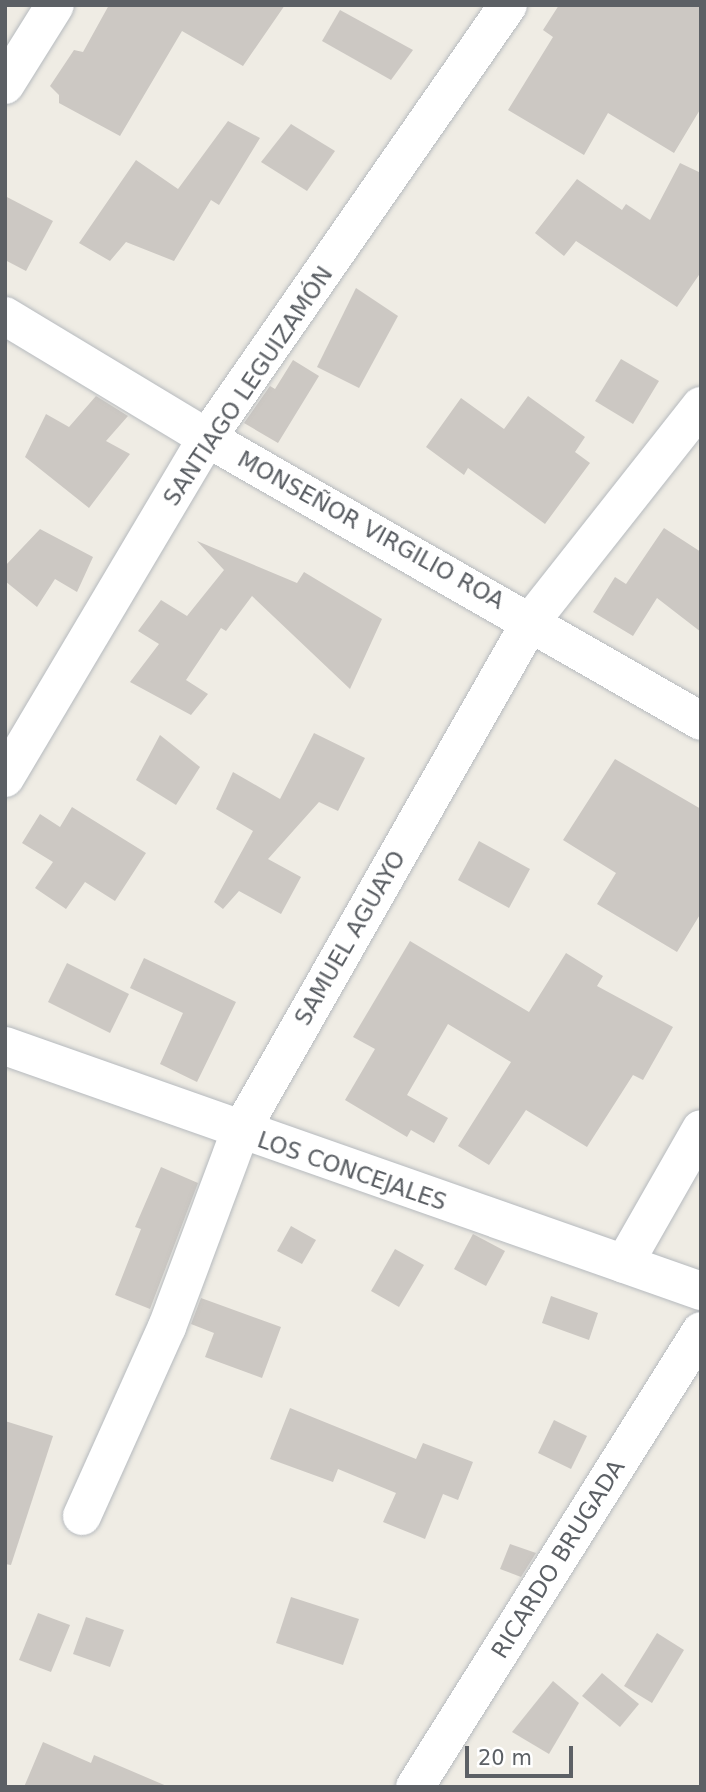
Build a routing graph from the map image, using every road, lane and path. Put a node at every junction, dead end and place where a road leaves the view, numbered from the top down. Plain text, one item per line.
1 (55, 5) edge
2 (508, 5) edge
3 (5, 85) edge
4 (5, 316) edge
5 (701, 406) edge
6 (207, 438) junction
7 (531, 621) junction
8 (701, 721) edge
9 (5, 778) edge
10 (5, 1046) edge
11 (701, 1129) edge
12 (240, 1132) junction
13 (624, 1264) junction
14 (701, 1290) edge
15 (701, 1331) edge
16 (82, 1516) dead end
17 (415, 1787) edge

1 - 3 street
2 - 6 street, SANTIAGO LEGUIZAMÓN
4 - 6 street, MONSEÑOR VIRGILIO ROA
5 - 7 street, SAMUEL AGUAYO
6 - 7 street, MONSEÑOR VIRGILIO ROA
6 - 9 street, SANTIAGO LEGUIZAMÓN
7 - 8 street, MONSEÑOR VIRGILIO ROA
7 - 12 street, SAMUEL AGUAYO
10 - 12 street, LOS CONCEJALES
11 - 13 street
12 - 13 street, LOS CONCEJALES
12 - 16 street, SAMUEL AGUAYO
13 - 14 street, LOS CONCEJALES
15 - 17 street, RICARDO BRUGADA

